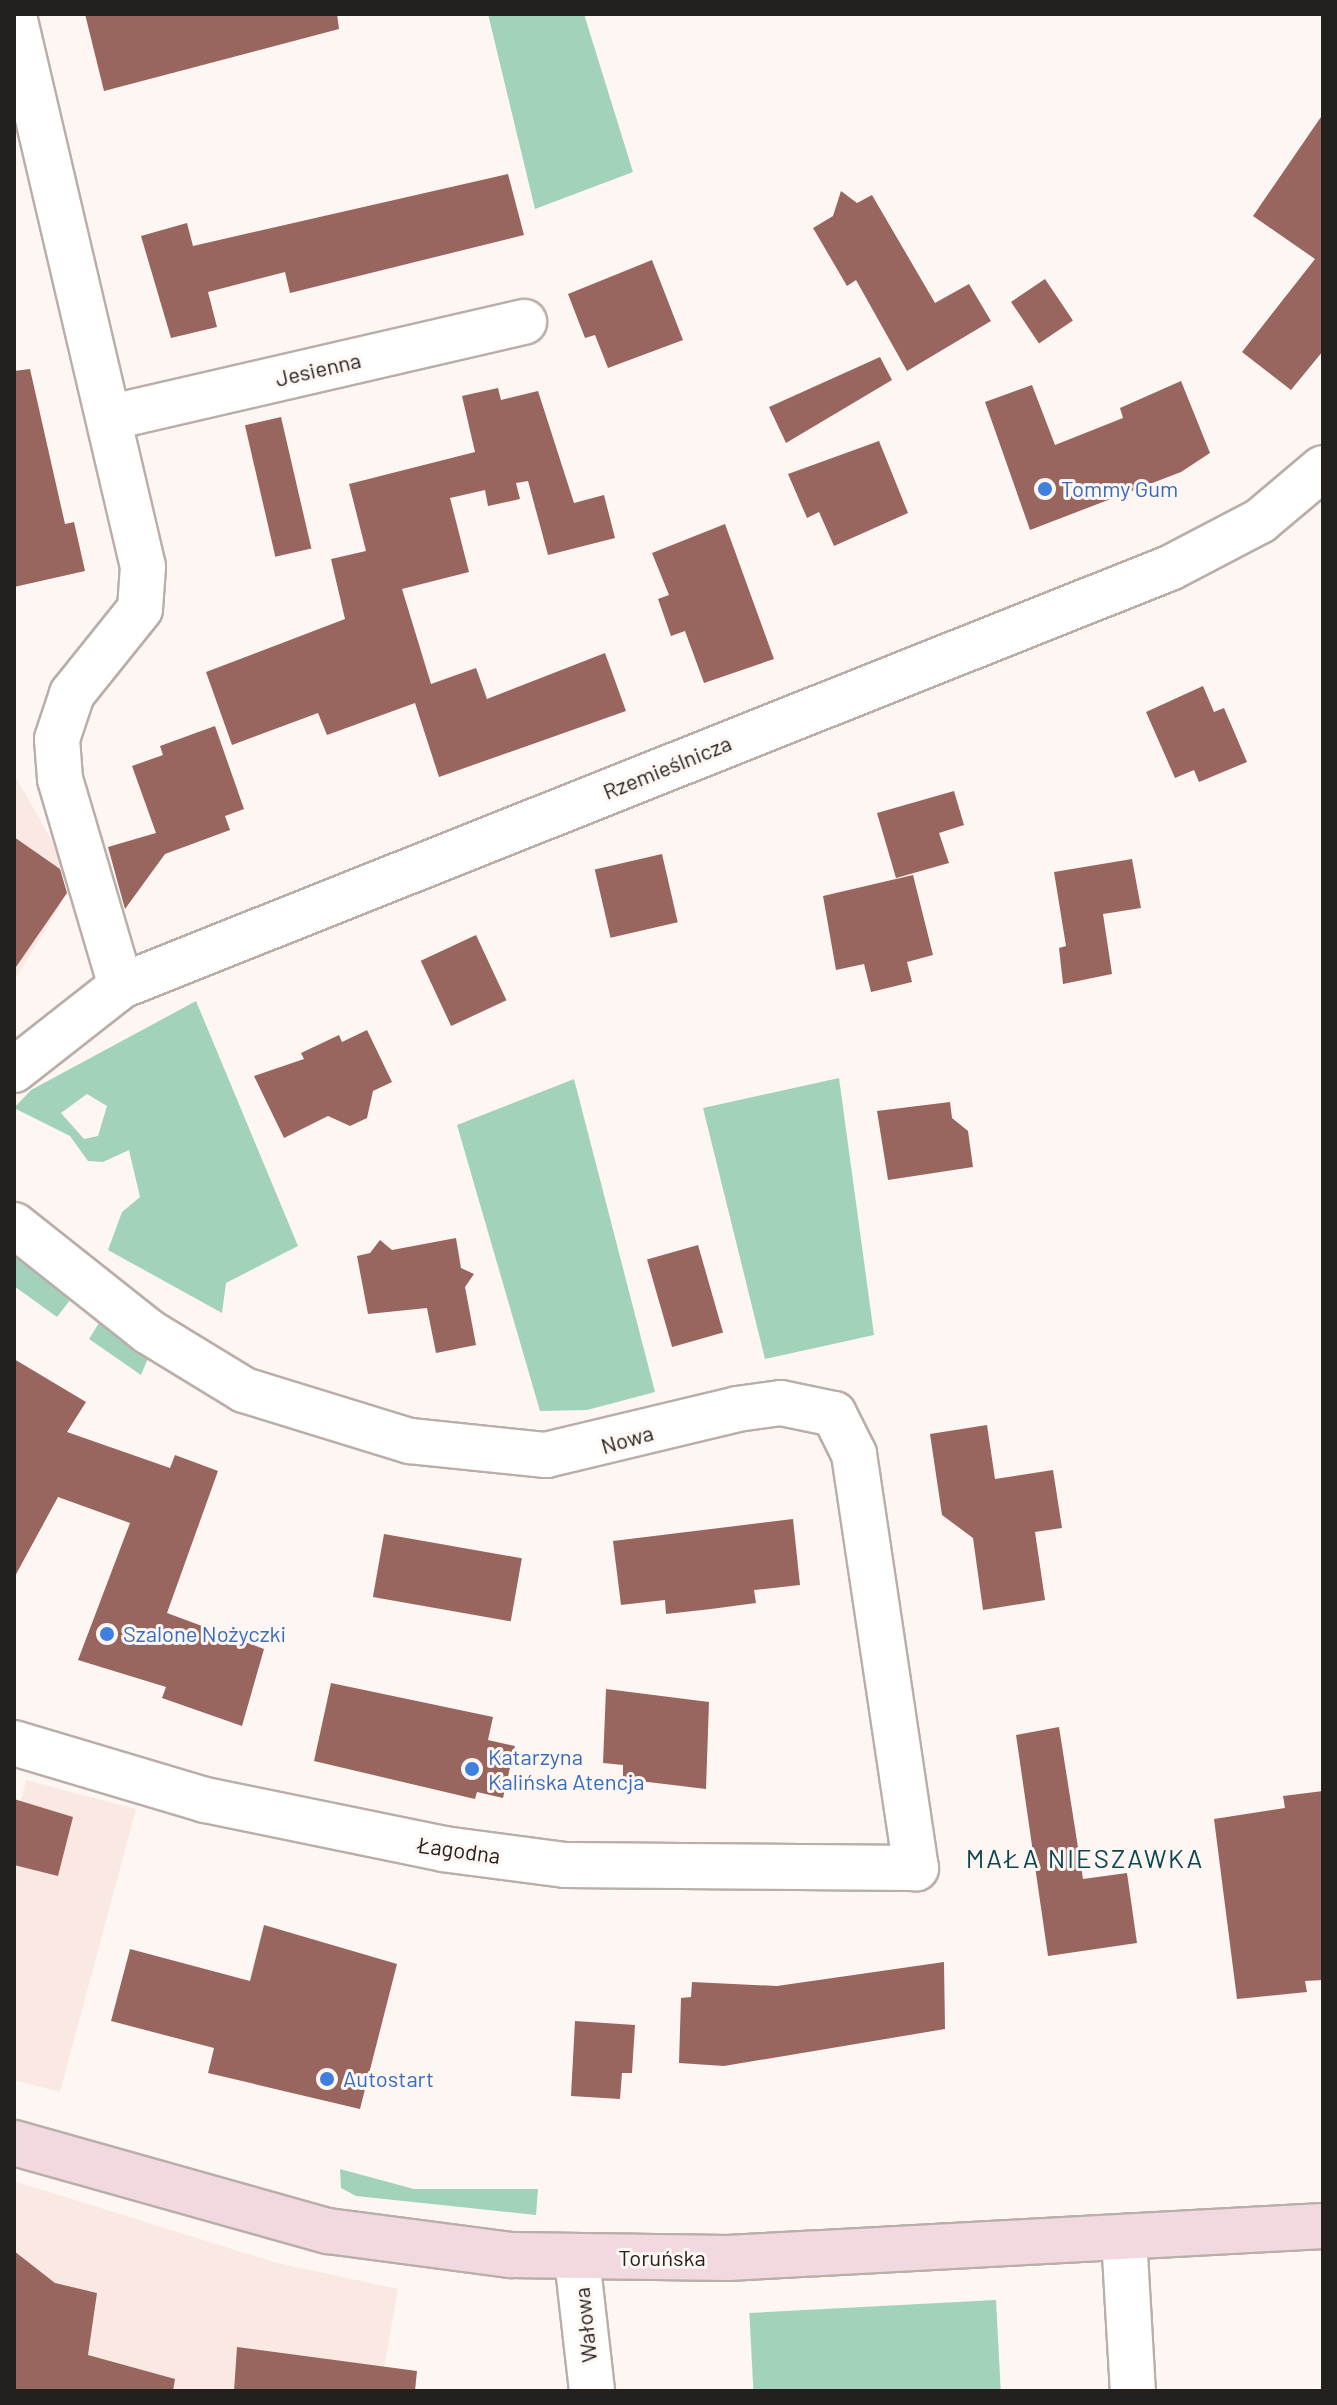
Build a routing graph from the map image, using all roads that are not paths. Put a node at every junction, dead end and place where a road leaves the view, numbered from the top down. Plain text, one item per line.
1 (14, 16) edge
2 (28, 134) edge
3 (524, 322) dead end
4 (112, 417) junction
5 (1323, 468) edge
6 (121, 986) junction
7 (14, 1070) edge
8 (14, 1225) edge
9 (14, 1743) edge
10 (916, 1868) joint
11 (14, 2143) edge
12 (1323, 2226) edge
13 (1124, 2237) junction
14 (577, 2259) junction
15 (592, 2391) edge
16 (1133, 2391) edge

1 - 2 street
2 - 4 street
3 - 4 street, Jesienna
4 - 6 street
5 - 6 street, Rzemieślnicza
6 - 7 street, Rzemieślnicza
8 - 10 street, Nowa
9 - 10 street, Łagodna
11 - 14 main road, Toruńska
12 - 13 main road, Toruńska
13 - 14 main road, Toruńska
13 - 16 street
14 - 15 street, Wałowa

